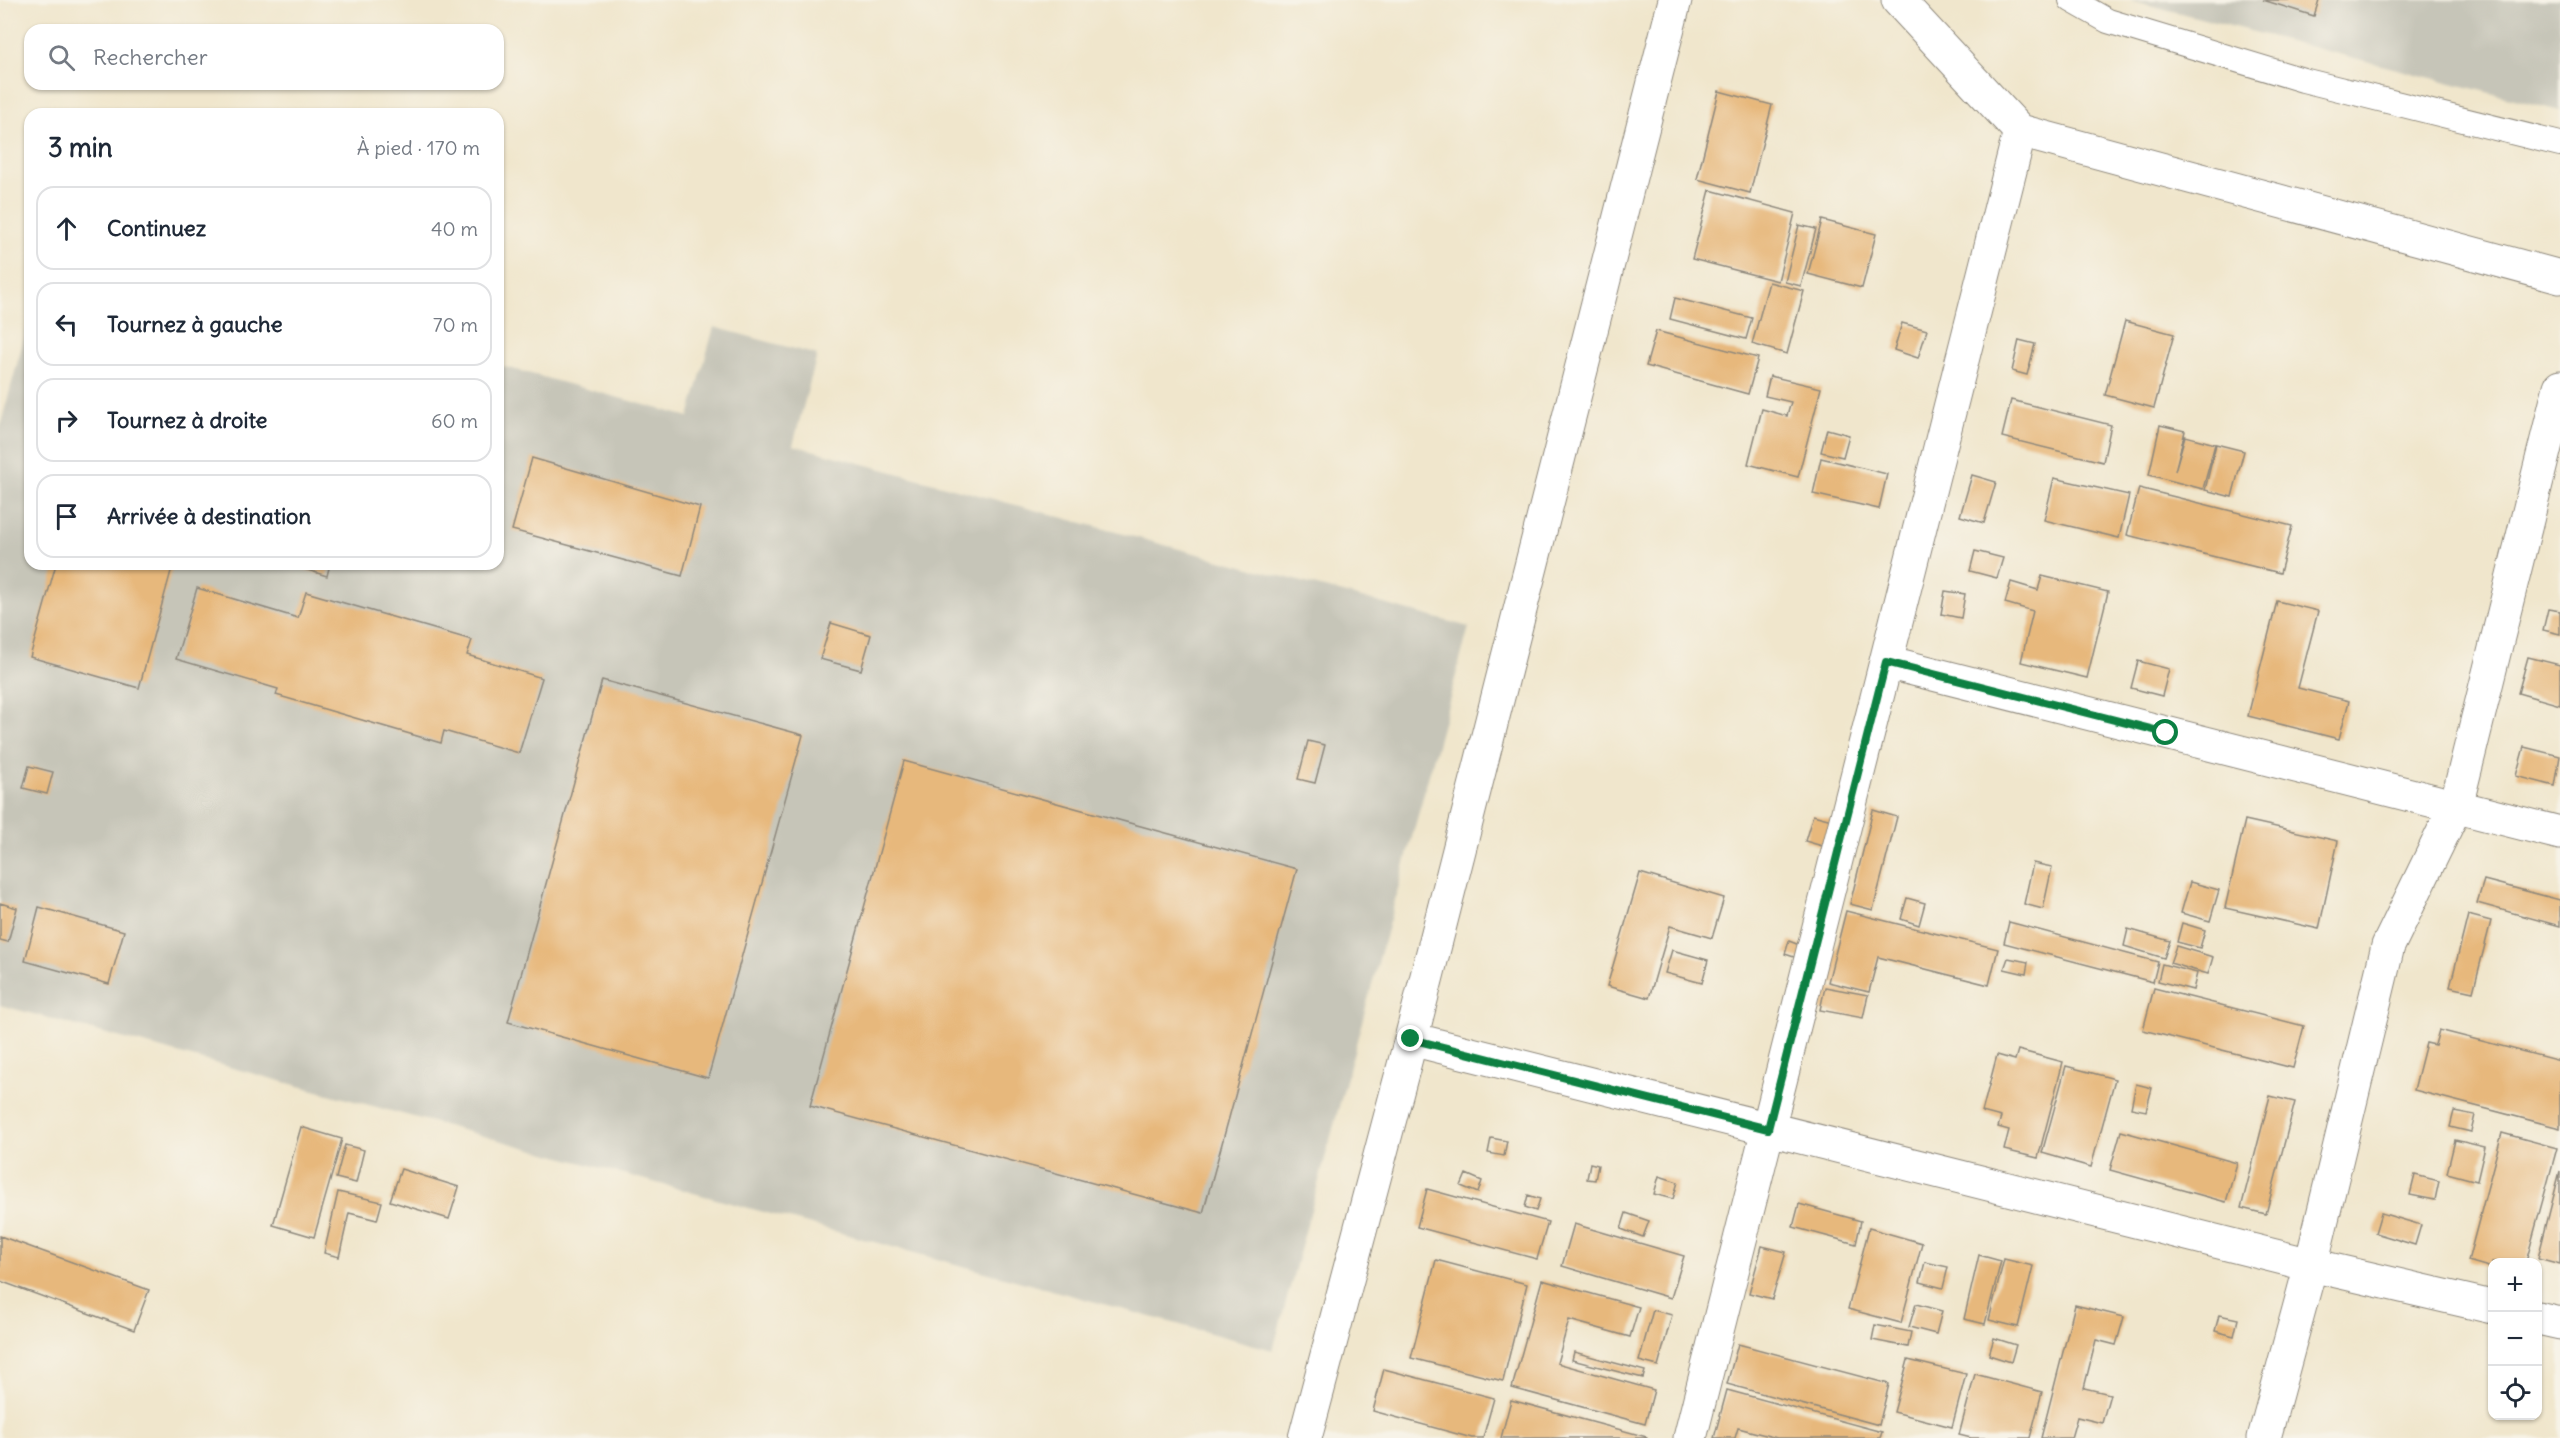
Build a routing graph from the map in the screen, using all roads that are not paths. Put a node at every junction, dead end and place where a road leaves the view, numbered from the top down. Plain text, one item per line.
1 (1675, 0) edge
2 (2071, 0) edge
3 (1905, 3) edge
4 (2020, 130) junction
5 (2560, 144) edge
6 (2560, 277) edge
7 (2560, 387) edge
8 (1886, 662) junction
9 (2456, 806) junction
10 (2560, 833) edge
11 (1411, 1039) junction
12 (1768, 1129) junction
13 (2311, 1265) junction
14 (2488, 1306) edge
15 (2542, 1318) edge
16 (2560, 1323) edge
17 (1305, 1438) edge
18 (1690, 1438) edge
19 (2264, 1438) edge

1 - 11 street
2 - 5 lane
3 - 4 street
4 - 6 street
4 - 8 street
7 - 9 street
8 - 9 street
8 - 12 street
9 - 10 street
9 - 13 street
11 - 12 street
11 - 17 street
12 - 13 street
12 - 18 street
13 - 14 street
13 - 19 street
15 - 16 street

